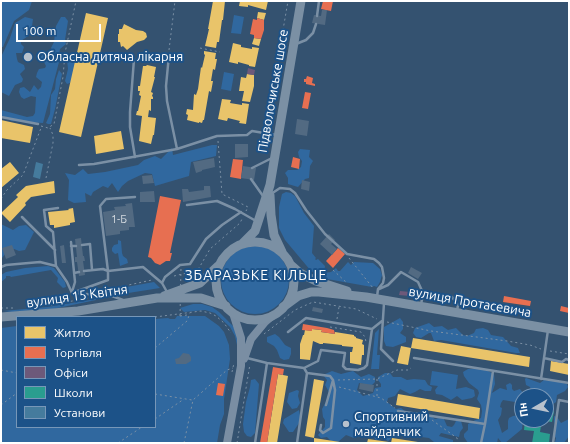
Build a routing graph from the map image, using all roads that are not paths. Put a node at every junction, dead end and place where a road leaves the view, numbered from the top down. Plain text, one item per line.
1 (301, 1) edge
2 (319, 1) edge
3 (317, 16) dead end
4 (316, 24) dead end
5 (294, 46) junction
6 (169, 55) road end
7 (134, 59) road end
8 (1, 117) edge
9 (38, 124) road end
10 (278, 136) junction
11 (177, 149) junction
12 (135, 157) junction
13 (275, 157) junction
14 (79, 165) dead end
15 (252, 168) dead end
16 (250, 179) dead end
17 (269, 193) junction
18 (135, 197) dead end
19 (186, 205) dead end
20 (58, 208) dead end
21 (241, 212) junction
22 (22, 217) dead end
23 (258, 222) junction
24 (71, 242) dead end
25 (242, 244) junction
26 (82, 245) dead end
27 (71, 246) junction
28 (76, 246) dead end
29 (55, 250) junction
30 (284, 255) junction
31 (220, 264) junction
32 (290, 264) junction
33 (56, 266) junction
34 (1, 267) edge
35 (92, 270) junction
36 (84, 271) dead end
37 (108, 271) junction
38 (79, 272) dead end
39 (74, 273) junction
40 (162, 283) junction
41 (378, 289) junction
42 (72, 293) junction
43 (423, 293) junction
44 (168, 294) junction
45 (366, 297) junction
46 (157, 298) junction
47 (380, 299) junction
48 (129, 302) junction
49 (226, 306) junction
50 (421, 306) junction
51 (283, 307) junction
52 (233, 313) junction
53 (457, 313) junction
54 (272, 316) junction
55 (1, 317) edge
56 (382, 322) junction
57 (372, 329) junction
58 (549, 329) junction
59 (288, 332) dead end
60 (569, 332) edge
61 (244, 356) junction
62 (414, 358) dead end
63 (544, 358) junction
64 (569, 360) edge
65 (393, 361) dead end
66 (267, 363) junction
67 (237, 367) junction
68 (304, 368) junction
69 (493, 371) junction
70 (307, 373) junction
71 (541, 379) junction
72 (333, 380) junction
73 (569, 383) edge
74 (569, 402) edge
75 (326, 405) dead end
76 (398, 410) road end
77 (485, 424) junction
78 (321, 425) dead end
79 (228, 443) edge
80 (255, 443) edge
81 (296, 443) edge
82 (482, 443) edge
83 (553, 443) edge

1 - 5 highway, Підволочиське шосе
2 - 3 lane
4 - 5 lane
5 - 10 highway, Підволочиське шосе
6 - 11 lane
7 - 12 lane
8 - 9 lane
10 - 11 lane
10 - 13 highway, Підволочиське шосе
11 - 12 lane
12 - 14 lane
13 - 15 lane
13 - 17 highway, Підволочиське шосе
16 - 17 lane
17 - 23 highway, Підволочиське шосе
17 - 30 highway, Підволочиське шосе
17 - 41 lane
18 - 37 lane
19 - 21 lane
20 - 29 lane
21 - 23 lane
21 - 40 lane
22 - 29 lane
23 - 25 highway, Підволочиське шосе
24 - 27 lane
25 - 30 highway
25 - 31 highway
26 - 35 lane
27 - 28 lane
27 - 39 lane
29 - 33 lane
30 - 32 highway
31 - 44 highway, вулиця 15 Квітня
31 - 49 highway
32 - 45 highway, вулиця Протасевича
32 - 51 highway
33 - 34 lane
33 - 42 lane
35 - 36 lane
35 - 37 lane
37 - 40 lane
37 - 42 lane
38 - 39 lane
39 - 42 lane
40 - 44 lane
41 - 43 lane
41 - 47 lane
42 - 48 lane
43 - 50 lane
43 - 53 lane
44 - 46 highway, вулиця 15 Квітня
45 - 47 highway, вулиця Протасевича
45 - 51 highway, вулиця Протасевича
46 - 48 highway, вулиця 15 Квітня
46 - 49 highway, вулиця 15 Квітня
47 - 50 highway, вулиця Протасевича
47 - 56 lane
48 - 55 highway, вулиця 15 Квітня
49 - 52 highway
50 - 53 highway, вулиця Протасевича
51 - 54 highway
52 - 54 highway
52 - 67 main road
53 - 58 highway, вулиця Протасевича
54 - 61 main road
56 - 57 lane
56 - 65 lane
57 - 59 lane
57 - 68 lane
58 - 60 highway, вулиця Протасевича
58 - 63 lane
61 - 66 lane
61 - 67 main road
62 - 69 lane
63 - 64 lane
63 - 71 lane
66 - 68 lane
66 - 80 lane
67 - 79 main road
68 - 70 lane
69 - 71 lane
69 - 77 lane
70 - 72 lane
70 - 81 lane
71 - 73 lane
72 - 75 lane
72 - 78 lane
74 - 83 lane
76 - 77 lane
77 - 82 lane

